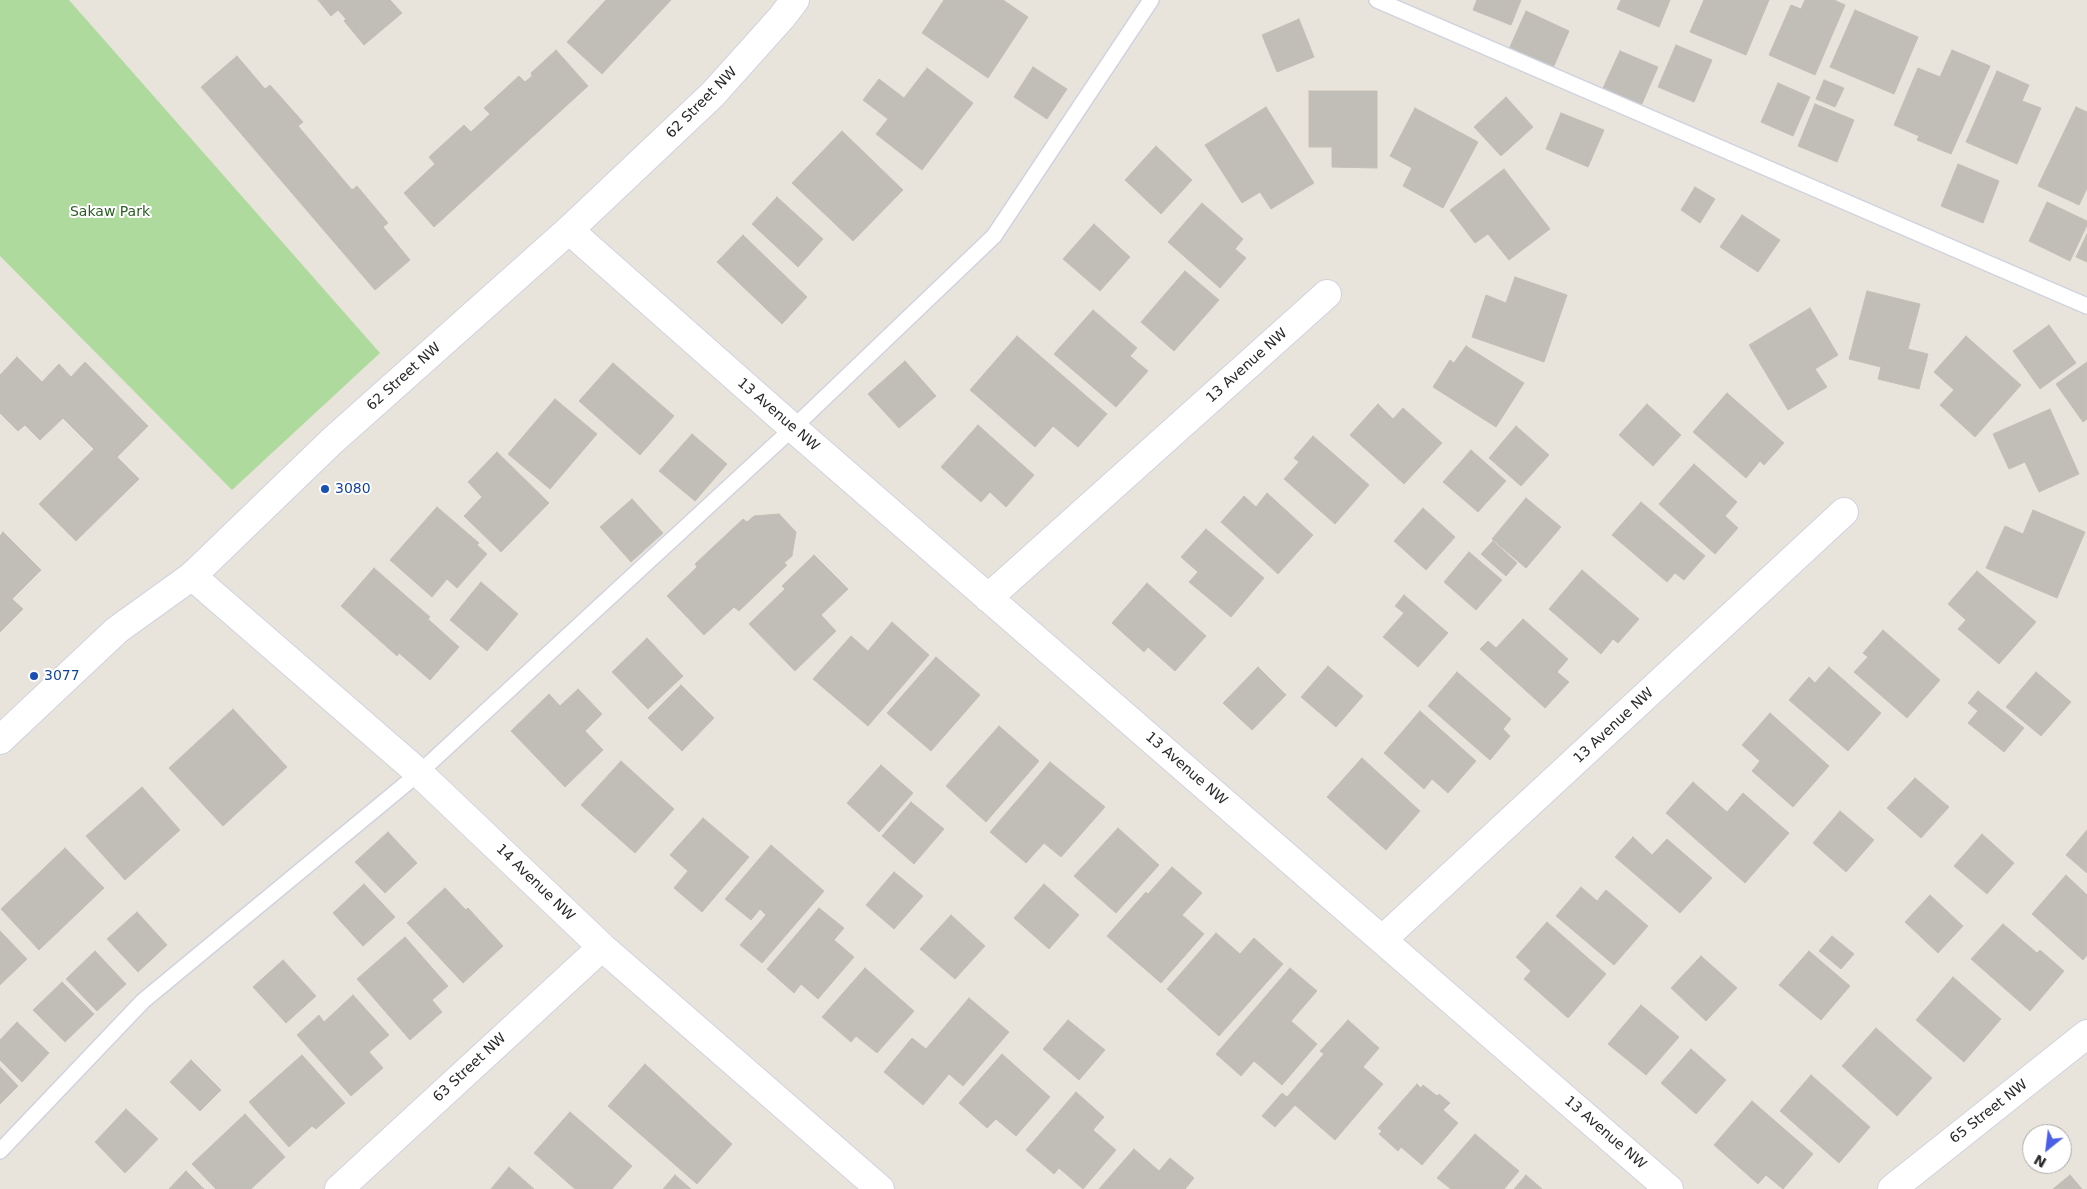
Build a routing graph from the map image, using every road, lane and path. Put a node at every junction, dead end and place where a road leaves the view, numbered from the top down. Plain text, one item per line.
1 (795, 0) edge
2 (1151, 0) edge
3 (1377, 0) edge
4 (569, 230) junction
5 (1327, 294) dead end
6 (2087, 306) edge
7 (793, 428) junction
8 (1844, 512) dead end
9 (192, 576) junction
10 (988, 598) junction
11 (0, 740) edge
12 (419, 773) junction
13 (1383, 939) junction
14 (602, 947) junction
15 (2087, 1034) edge
16 (0, 1151) edge
17 (339, 1189) edge
18 (880, 1189) edge
19 (1669, 1189) edge
20 (1892, 1189) edge

1 - 4 street, 62 Street NW
2 - 7 lane
3 - 6 lane
4 - 7 street, 13 Avenue NW
4 - 9 street, 62 Street NW
5 - 10 street, 13 Avenue NW
7 - 10 street, 13 Avenue NW
7 - 12 lane
8 - 13 street, 13 Avenue NW
9 - 11 street, 62 Street NW
9 - 12 street, 14 Avenue NW
10 - 13 street, 13 Avenue NW
12 - 14 street, 14 Avenue NW
12 - 16 lane
13 - 19 street, 13 Avenue NW
14 - 17 street, 63 Street NW
14 - 18 street, 14 Avenue NW
15 - 20 street, 65 Street NW

